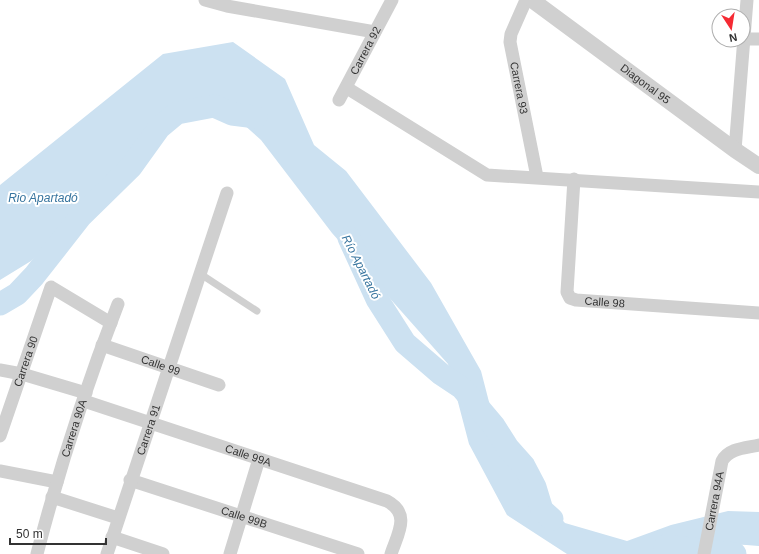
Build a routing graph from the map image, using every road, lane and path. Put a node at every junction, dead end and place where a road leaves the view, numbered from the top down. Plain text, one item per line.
1 (205, 0) edge
2 (392, 0) edge
3 (526, 0) edge
4 (532, 0) edge
5 (374, 32) junction
6 (742, 48) edge
7 (347, 88) junction
8 (339, 100) dead end
9 (735, 150) junction
10 (759, 166) edge
11 (537, 177) junction
12 (574, 179) junction
13 (759, 192) edge
14 (227, 193) dead end
15 (199, 273) junction
16 (118, 304) dead end
17 (257, 311) dead end
18 (759, 312) edge
19 (111, 323) junction
20 (102, 345) junction
21 (168, 367) junction
22 (0, 370) edge
23 (22, 374) junction
24 (220, 385) dead end
25 (85, 397) junction
26 (149, 423) junction
27 (0, 436) edge
28 (759, 445) edge
29 (259, 459) junction
30 (0, 471) edge
31 (130, 480) junction
32 (57, 482) junction
33 (52, 496) junction
34 (242, 516) junction
35 (118, 518) junction
36 (112, 537) junction
37 (37, 554) edge
38 (107, 554) edge
39 (163, 554) edge
40 (230, 554) edge
41 (358, 554) edge
42 (391, 554) edge
43 (704, 554) edge

1 - 5 street
2 - 5 street, Carrera 92
3 - 11 street, Carrera 93
4 - 9 street, Diagonal 95
5 - 7 street, Carrera 92
6 - 9 street
7 - 8 street, Carrera 92
7 - 11 street
9 - 10 street, Diagonal 95
11 - 12 street
12 - 13 street
12 - 18 street, Calle 98
14 - 15 street, Carrera 91
15 - 17 lane
15 - 21 street, Carrera 91
16 - 19 street, Carrera 90A
19 - 20 street, Carrera 90A
19 - 23 street, Carrera 90
20 - 21 street, Calle 99
20 - 25 street, Carrera 90A
21 - 24 street, Calle 99
21 - 26 street, Carrera 91
22 - 23 street, Calle 99A
23 - 25 street, Calle 99A
23 - 27 street, Carrera 90
25 - 26 street, Calle 99A
25 - 32 street, Carrera 90A
26 - 29 street, Calle 99A
26 - 31 street, Carrera 91
28 - 43 street, Carrera 94A
29 - 34 street
29 - 42 street, Calle 99A
30 - 32 street
31 - 34 street, Calle 99B
31 - 35 street, Carrera 91
32 - 33 street, Carrera 90A
33 - 35 street
33 - 37 street, Carrera 90A
34 - 40 street
34 - 41 street, Calle 99B
35 - 36 street, Carrera 91
36 - 38 street, Carrera 91
36 - 39 street

